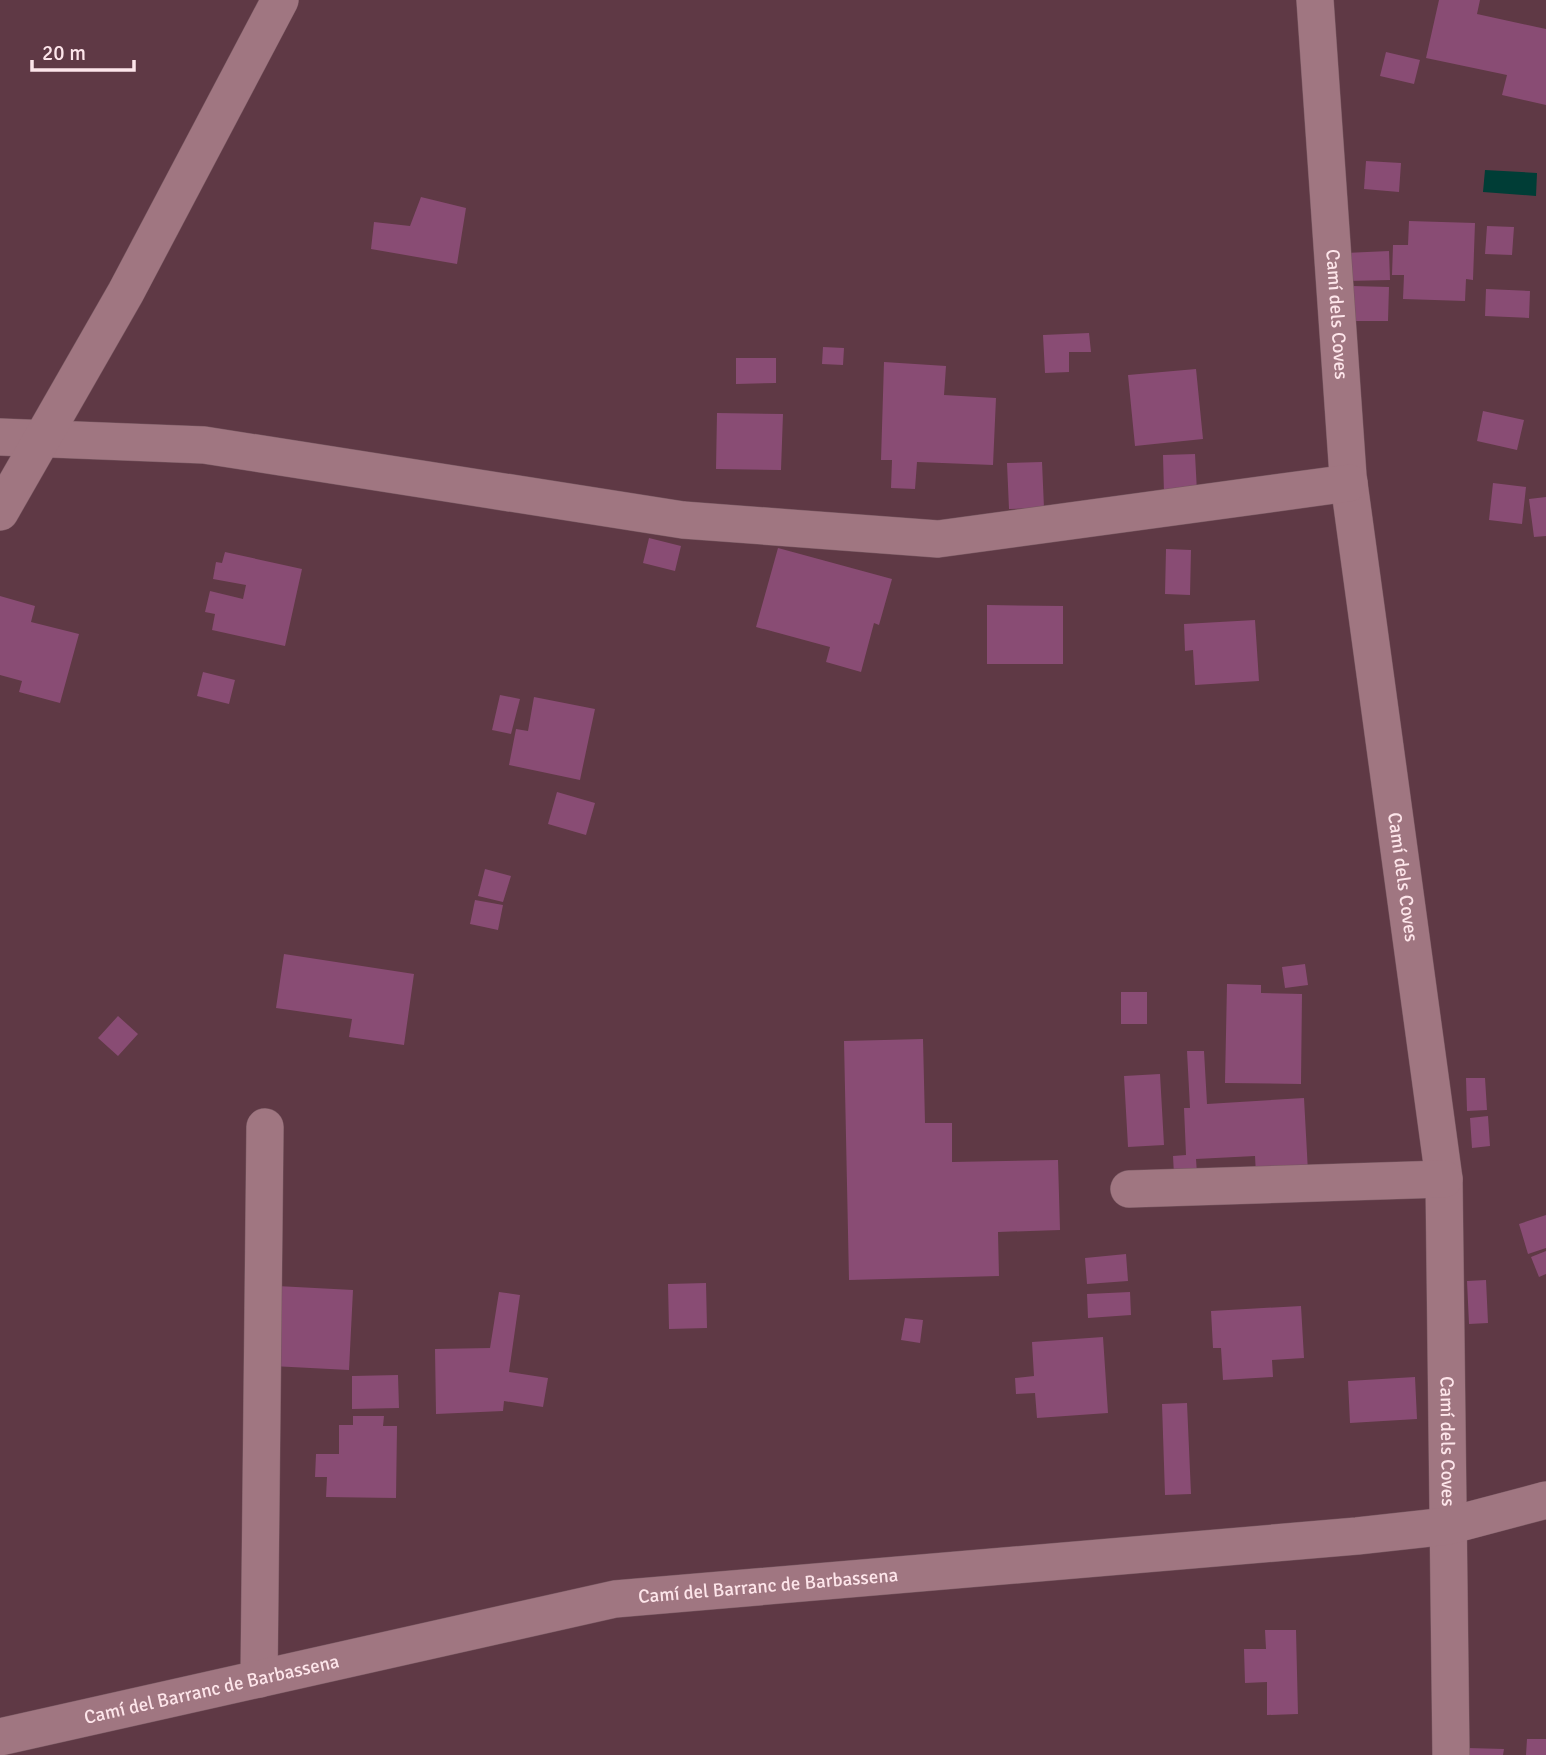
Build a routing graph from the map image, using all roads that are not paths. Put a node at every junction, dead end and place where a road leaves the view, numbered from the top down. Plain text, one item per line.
1 (280, 0) edge
2 (1315, 0) edge
3 (0, 437) edge
4 (43, 437) junction
5 (1349, 483) junction
6 (0, 512) edge
7 (265, 1127) dead end
8 (1444, 1179) junction
9 (1129, 1189) dead end
10 (1546, 1500) edge
11 (1448, 1526) junction
12 (259, 1679) junction
13 (0, 1737) edge
14 (1451, 1755) edge

1 - 4 street
2 - 5 street, Camí dels Coves
3 - 4 street
4 - 5 street
4 - 6 street
5 - 8 street, Camí dels Coves
7 - 12 street
8 - 9 street
8 - 11 street, Camí dels Coves
10 - 11 street, Camí del Barranc de Barbassena
11 - 12 street, Camí del Barranc de Barbassena
11 - 14 street, Camí dels Coves
12 - 13 street, Camí del Barranc de Barbassena

